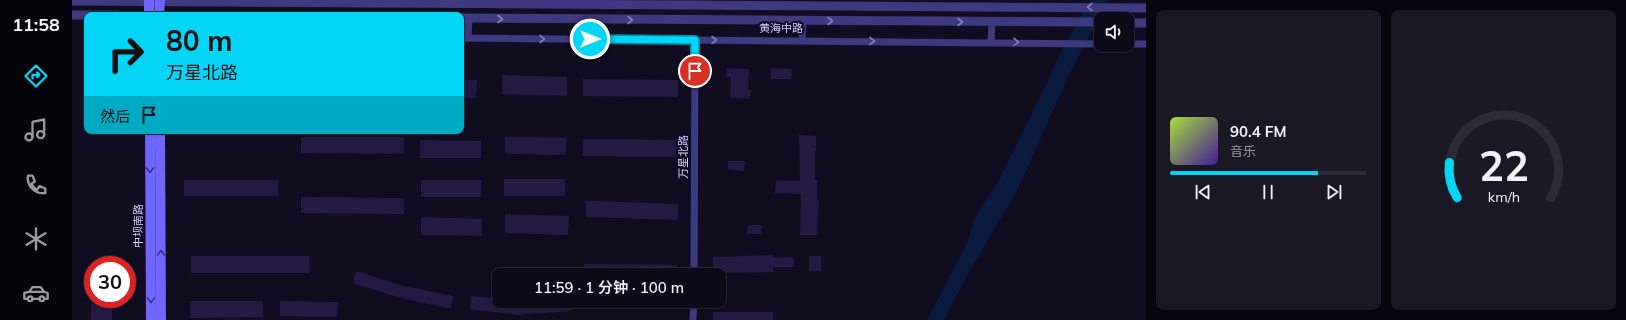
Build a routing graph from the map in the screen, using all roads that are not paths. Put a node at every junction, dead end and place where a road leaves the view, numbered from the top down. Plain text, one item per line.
1 (72, 1) edge
2 (155, 1) edge
3 (324, 2) edge
4 (800, 3) edge
5 (1056, 4) edge
6 (1146, 8) edge
7 (150, 12) edge
8 (158, 12) edge
9 (72, 15) edge
10 (84, 15) edge
11 (465, 18) edge
12 (803, 21) junction
13 (992, 22) junction
14 (1094, 22) edge
15 (1134, 23) edge
16 (1146, 24) edge
17 (464, 38) edge
18 (695, 40) junction
19 (802, 40) junction
20 (991, 42) junction
21 (1094, 44) edge
22 (1134, 44) edge
23 (1146, 44) edge
24 (150, 134) edge
25 (160, 134) edge
26 (694, 268) edge
27 (694, 308) edge
28 (151, 320) edge
29 (161, 320) edge
30 (693, 320) edge

1 - 2 street, 黄海中路
2 - 3 street, 黄海中路
2 - 7 main road
2 - 8 main road
3 - 4 street, 黄海中路
4 - 5 street, 黄海中路
6 -> 5 street, 黄海中路
9 - 10 street
11 -> 12 street, 黄海中路
11 - 17 street
12 -> 13 street, 黄海中路
12 - 19 street
13 - 14 street, 黄海中路
13 - 20 street
15 - 16 street
17 -> 18 street, 黄海中路
18 -> 19 street, 黄海中路
18 - 26 street, 万星北路
19 -> 20 street, 黄海中路
20 -> 21 street, 黄海中路
22 - 23 street
24 -> 28 main road, 中坝南路
29 -> 25 main road, 中坝南路
27 - 30 street

